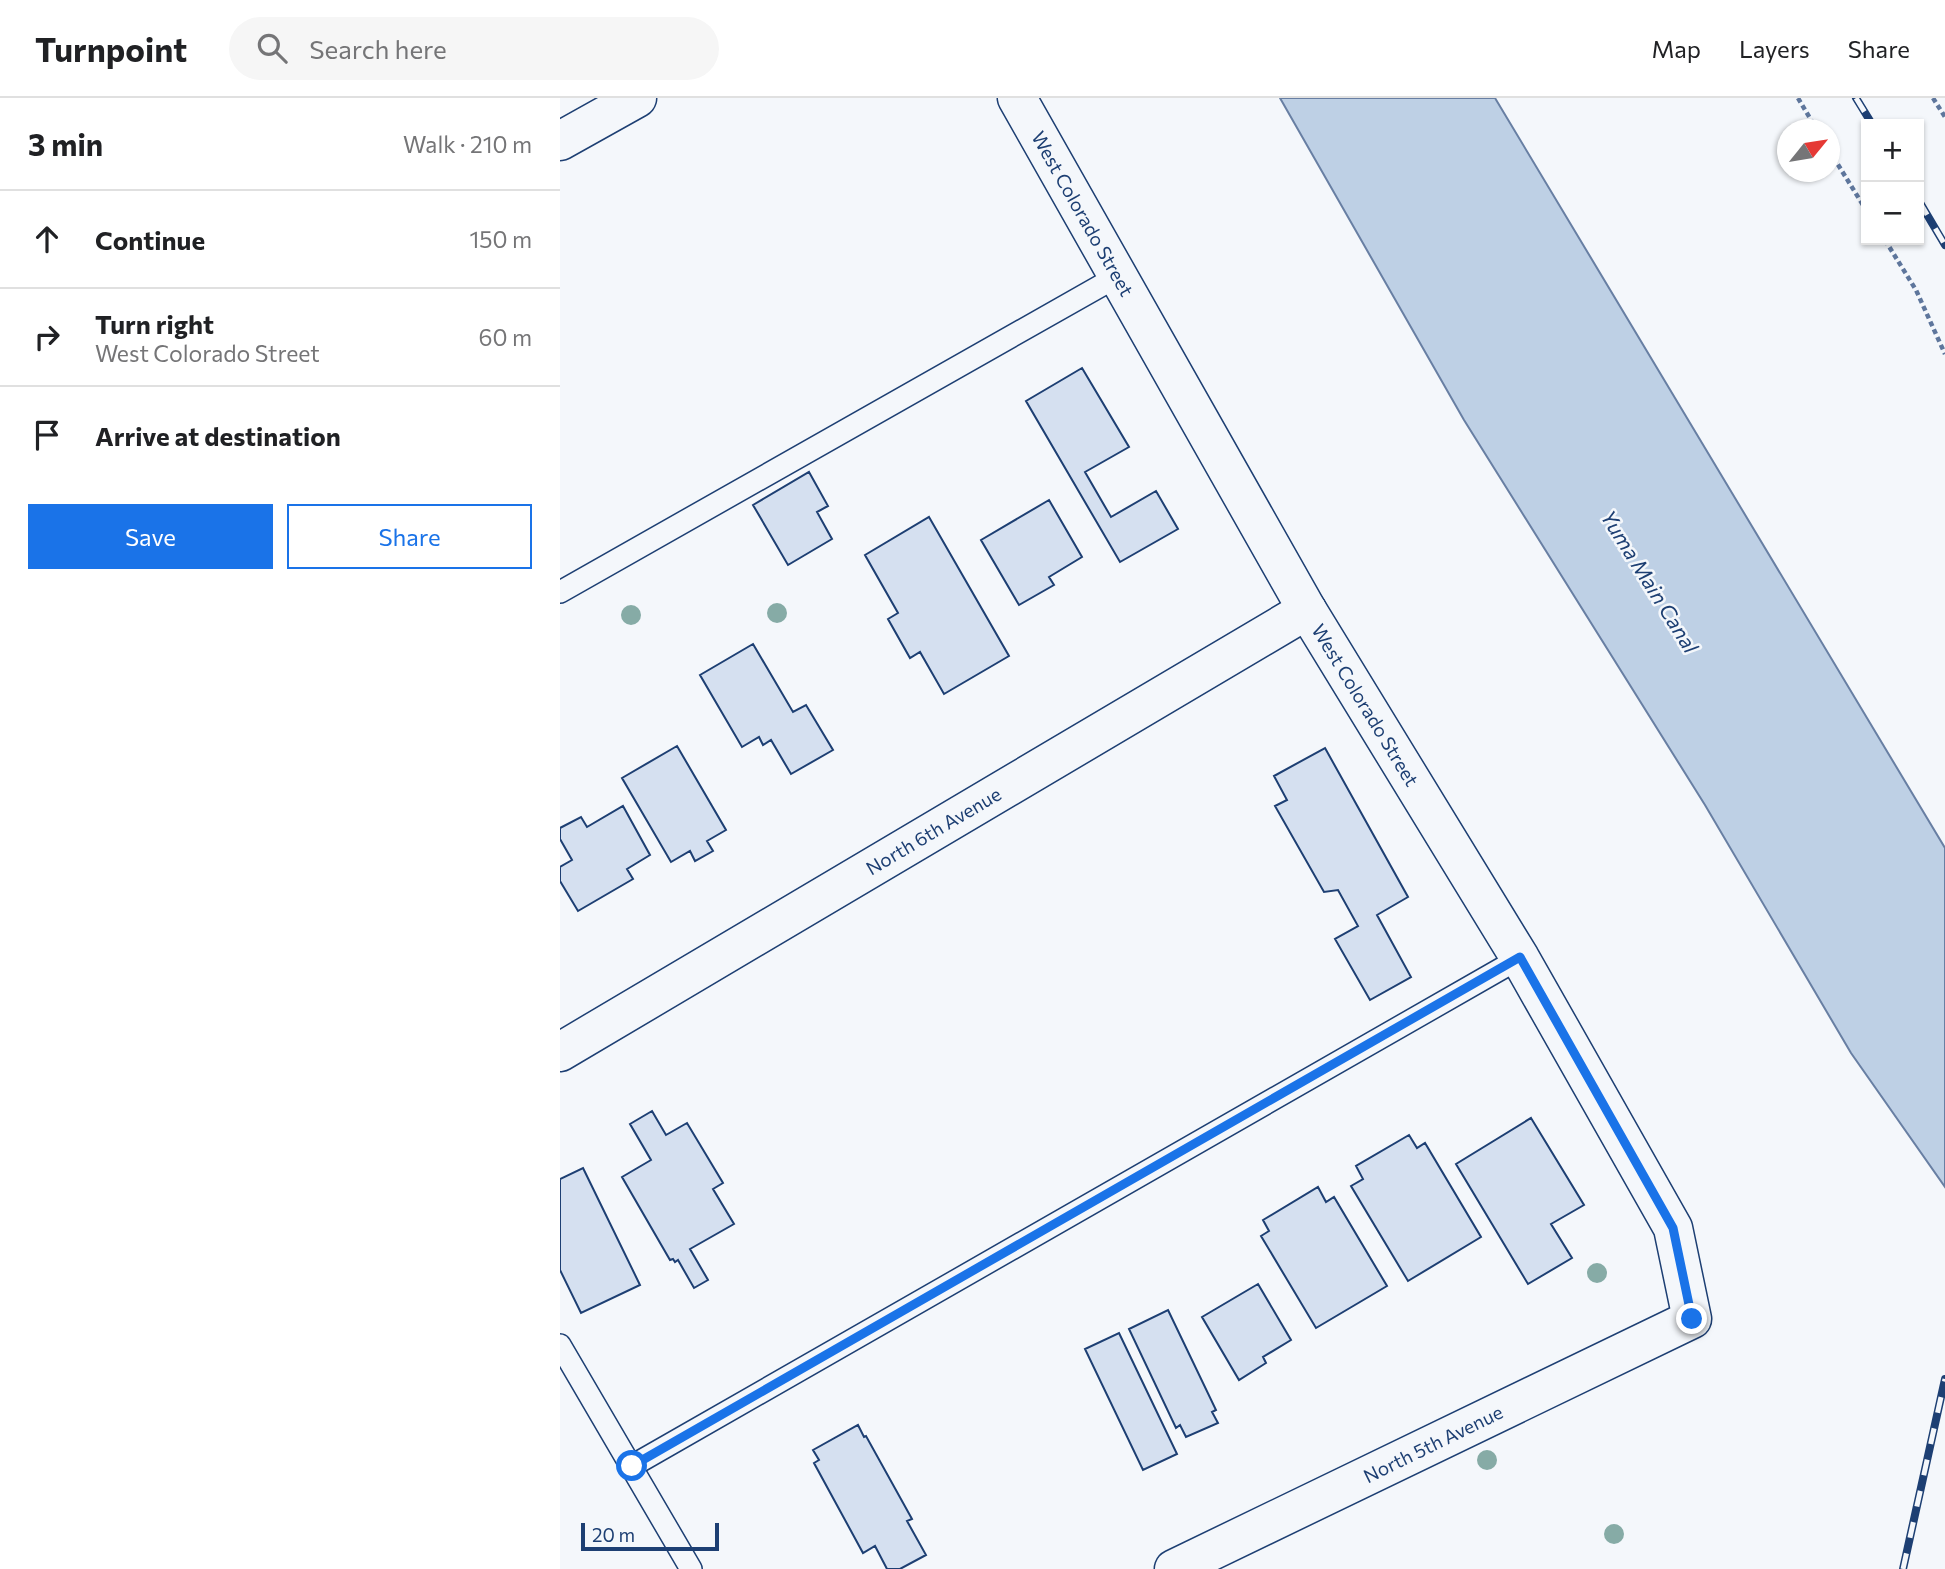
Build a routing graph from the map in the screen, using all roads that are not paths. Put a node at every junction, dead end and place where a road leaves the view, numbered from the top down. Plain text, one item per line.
1 (637, 98) edge
2 (1017, 98) edge
3 (560, 141) edge
4 (1118, 276) junction
5 (560, 592) edge
6 (1307, 610) junction
7 (1520, 957) junction
8 (560, 1052) edge
9 (1692, 1319) joint
10 (560, 1345) edge
11 (632, 1466) junction
12 (691, 1569) edge
13 (1174, 1569) edge

1 - 3 street
2 - 4 street, West Colorado Street
4 - 5 lane
4 - 6 street, West Colorado Street
6 - 7 street, West Colorado Street
6 - 8 street, North 6th Avenue
7 - 9 street, West Colorado Street
7 - 11 lane
9 - 13 street, North 5th Avenue
10 - 11 lane
11 - 12 lane

